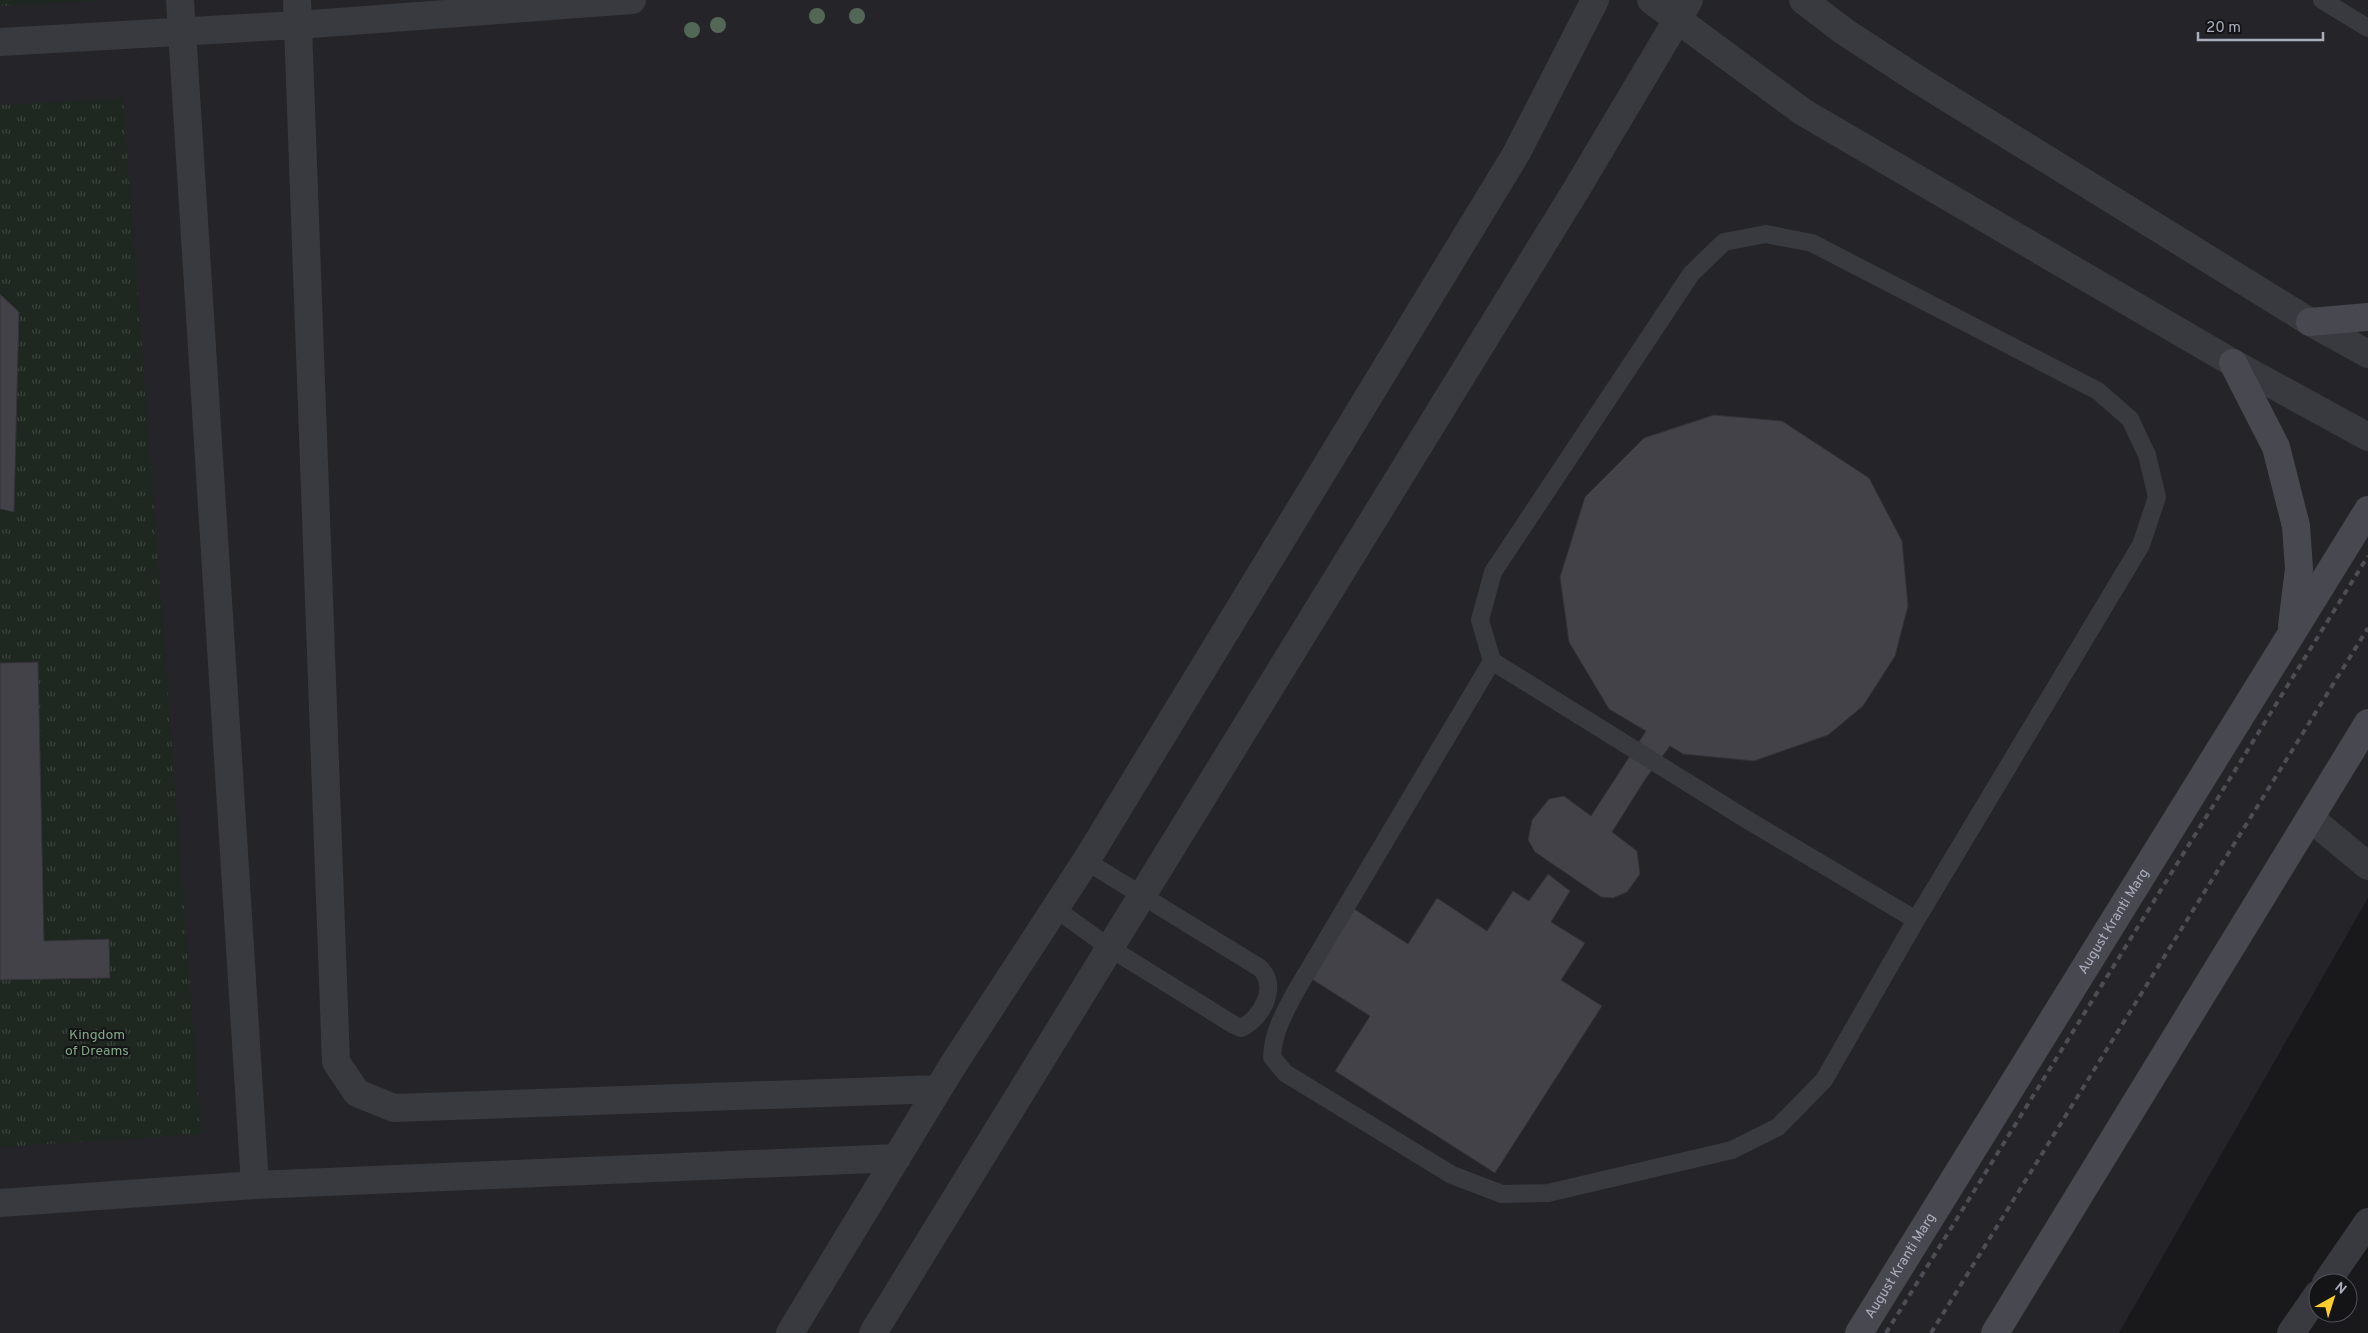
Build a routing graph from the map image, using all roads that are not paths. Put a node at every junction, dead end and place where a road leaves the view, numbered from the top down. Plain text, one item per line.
1 (180, 0) edge
2 (632, 0) edge
3 (1595, 0) edge
4 (1651, 0) edge
5 (1803, 0) edge
6 (2322, 0) edge
7 (1683, 10) edge
8 (297, 12) edge
9 (2368, 28) edge
10 (182, 30) junction
11 (0, 42) edge
12 (2368, 317) edge
13 (2310, 322) junction
14 (2368, 354) edge
15 (2233, 363) junction
16 (2368, 437) edge
17 (2368, 510) edge
18 (2291, 635) junction
19 (1492, 662) junction
20 (2368, 723) edge
21 (2310, 818) junction
22 (1086, 861) junction
23 (2368, 866) edge
24 (1141, 896) junction
25 (1056, 909) junction
26 (1916, 920) junction
27 (1110, 948) junction
28 (1264, 1005) junction
29 (1283, 1014) junction
30 (938, 1090) junction
31 (897, 1158) junction
32 (255, 1186) junction
33 (0, 1204) edge
34 (2368, 1222) edge
35 (2333, 1273) edge
36 (2308, 1308) edge
37 (790, 1333) edge
38 (872, 1333) edge
39 (1860, 1333) edge
40 (1995, 1333) edge
41 (2290, 1333) edge

1 - 10 street
2 - 8 street
3 - 22 street
4 - 7 street
5 - 13 street
6 - 9 lane
7 - 15 street
7 - 24 street
8 - 10 street
8 - 30 street
10 - 11 street
10 - 32 street
12 - 13 main road
13 - 14 street
15 - 16 street
15 - 18 main road
17 - 18 main road, August Kranti Marg
18 - 39 main road, August Kranti Marg
19 - 26 lane
19 - 26 lane
19 - 29 lane
20 - 21 main road
21 - 23 street
21 - 40 main road
22 - 24 lane
22 - 25 street
24 - 27 street
24 - 28 lane
25 - 27 lane
25 - 30 street
26 - 29 lane
27 - 28 lane
27 - 38 street
28 - 29 lane
30 - 31 street
31 - 32 street
31 - 37 street
32 - 33 street
34 - 35 street
36 - 41 street

